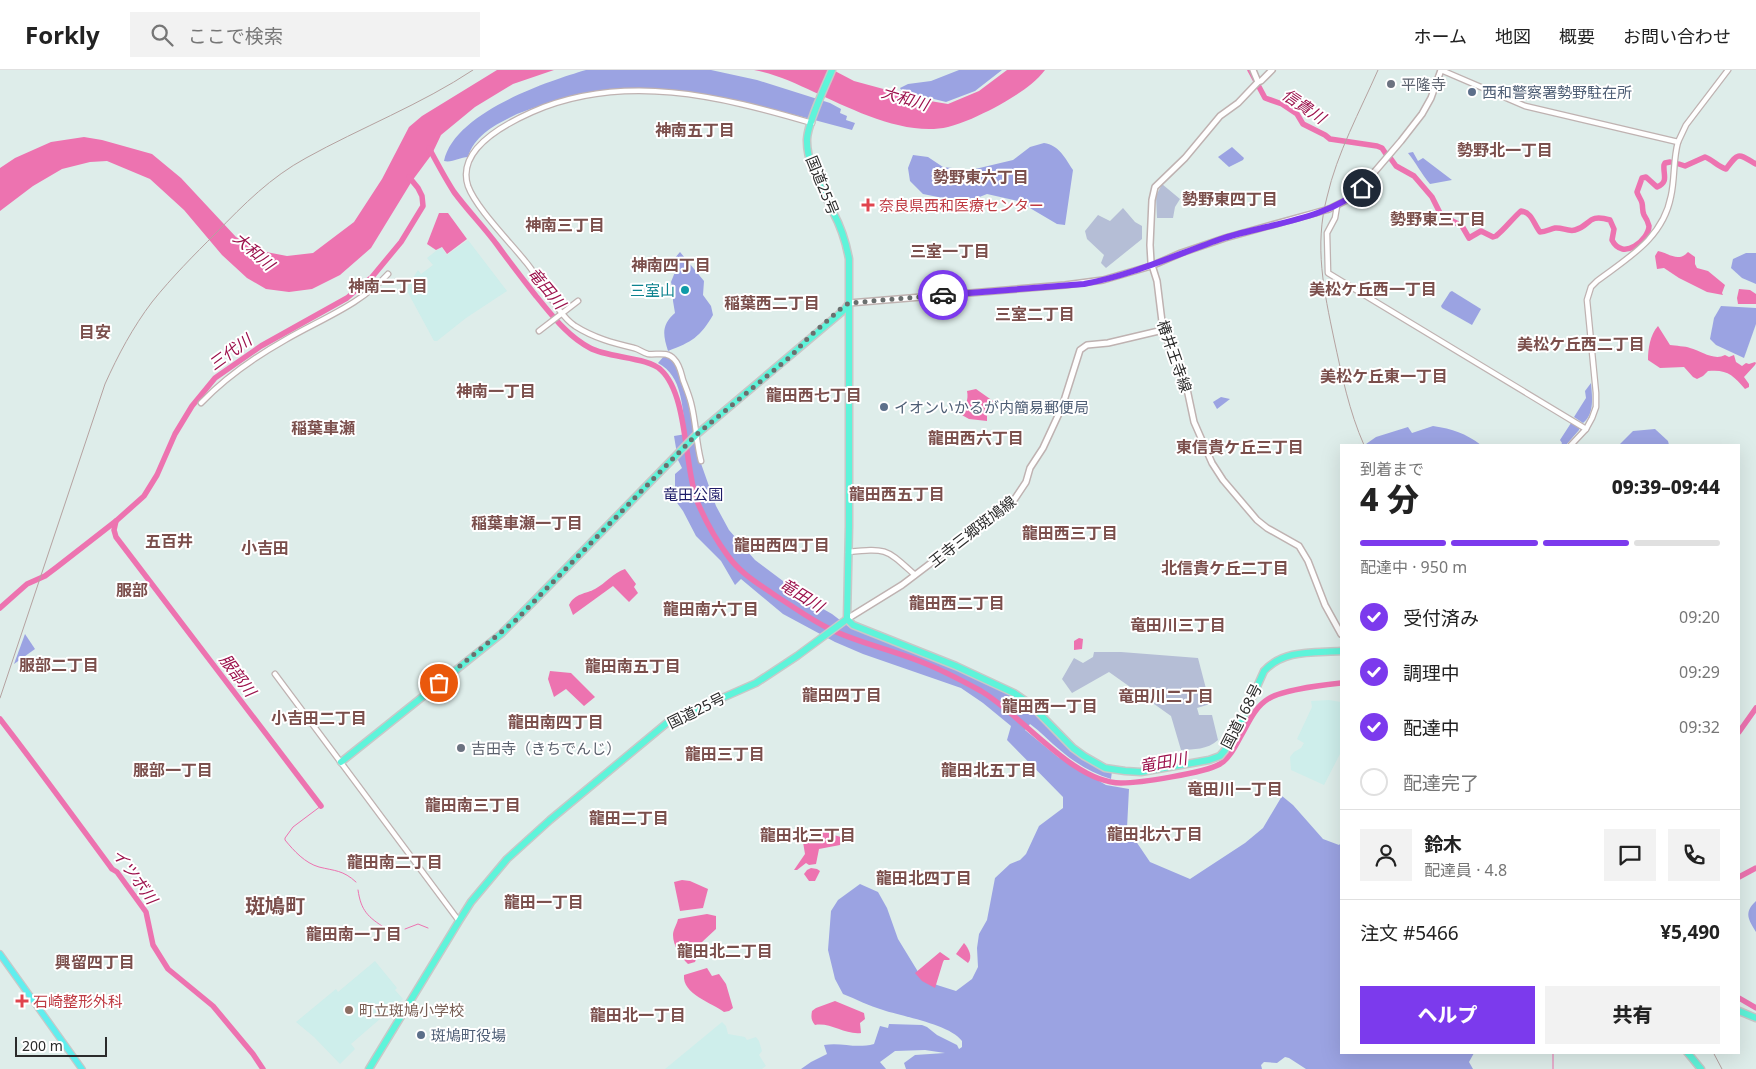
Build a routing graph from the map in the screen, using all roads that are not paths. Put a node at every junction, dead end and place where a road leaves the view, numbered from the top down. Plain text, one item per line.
1 (832, 70) edge
2 (1253, 70) edge
3 (1272, 70) edge
4 (1441, 70) edge
5 (1728, 70) edge
6 (1257, 83) junction
7 (812, 123) junction
8 (1678, 142) junction
9 (1337, 206) junction
10 (1151, 266) junction
11 (388, 274) dead end
12 (578, 301) dead end
13 (849, 303) junction
14 (563, 313) junction
15 (836, 317) junction
16 (821, 328) junction
17 (540, 330) dead end
18 (1163, 330) junction
19 (807, 349) dead end
20 (202, 402) dead end
21 (1586, 429) junction
22 (694, 437) junction
23 (1572, 444) edge
24 (701, 461) dead end
25 (848, 552) junction
26 (915, 575) junction
27 (847, 619) junction
28 (1340, 632) edge
29 (1340, 651) edge
30 (275, 674) dead end
31 (341, 762) junction
32 (459, 921) junction
33 (0, 954) edge
34 (1740, 1011) edge
35 (1756, 1018) edge
36 (1689, 1054) edge
37 (82, 1069) edge
38 (369, 1069) edge
39 (1701, 1069) edge

1 - 7 highway, 国道25号
2 - 6 main road
3 - 6 main road
4 - 8 street
4 - 9 main road
5 - 8 street
6 - 10 main road, 椿井王寺線
7 - 13 highway, 国道25号
7 - 14 street
8 - 21 street
9 - 10 main road, bridge
9 - 21 street
10 - 13 main road
10 - 18 main road, 椿井王寺線
11 - 20 street
12 - 14 street
13 - 15 highway
13 - 16 highway
13 - 25 highway, 国道25号
14 - 17 street
14 - 22 street
15 - 16 highway
15 - 19 highway
16 - 22 highway
18 - 26 main road, 王寺三郷斑鳩線
18 - 28 main road, 椿井王寺線
21 - 23 street
22 - 24 street
22 - 31 highway
25 - 26 street
25 - 27 highway, 国道25号
26 - 27 main road, 王寺三郷斑鳩線
27 - 29 highway, 国道168号
27 - 32 highway, 国道25号
30 - 31 street
31 - 32 street
32 - 38 highway, 国道25号
33 - 37 main road
34 - 35 highway
36 - 39 highway

